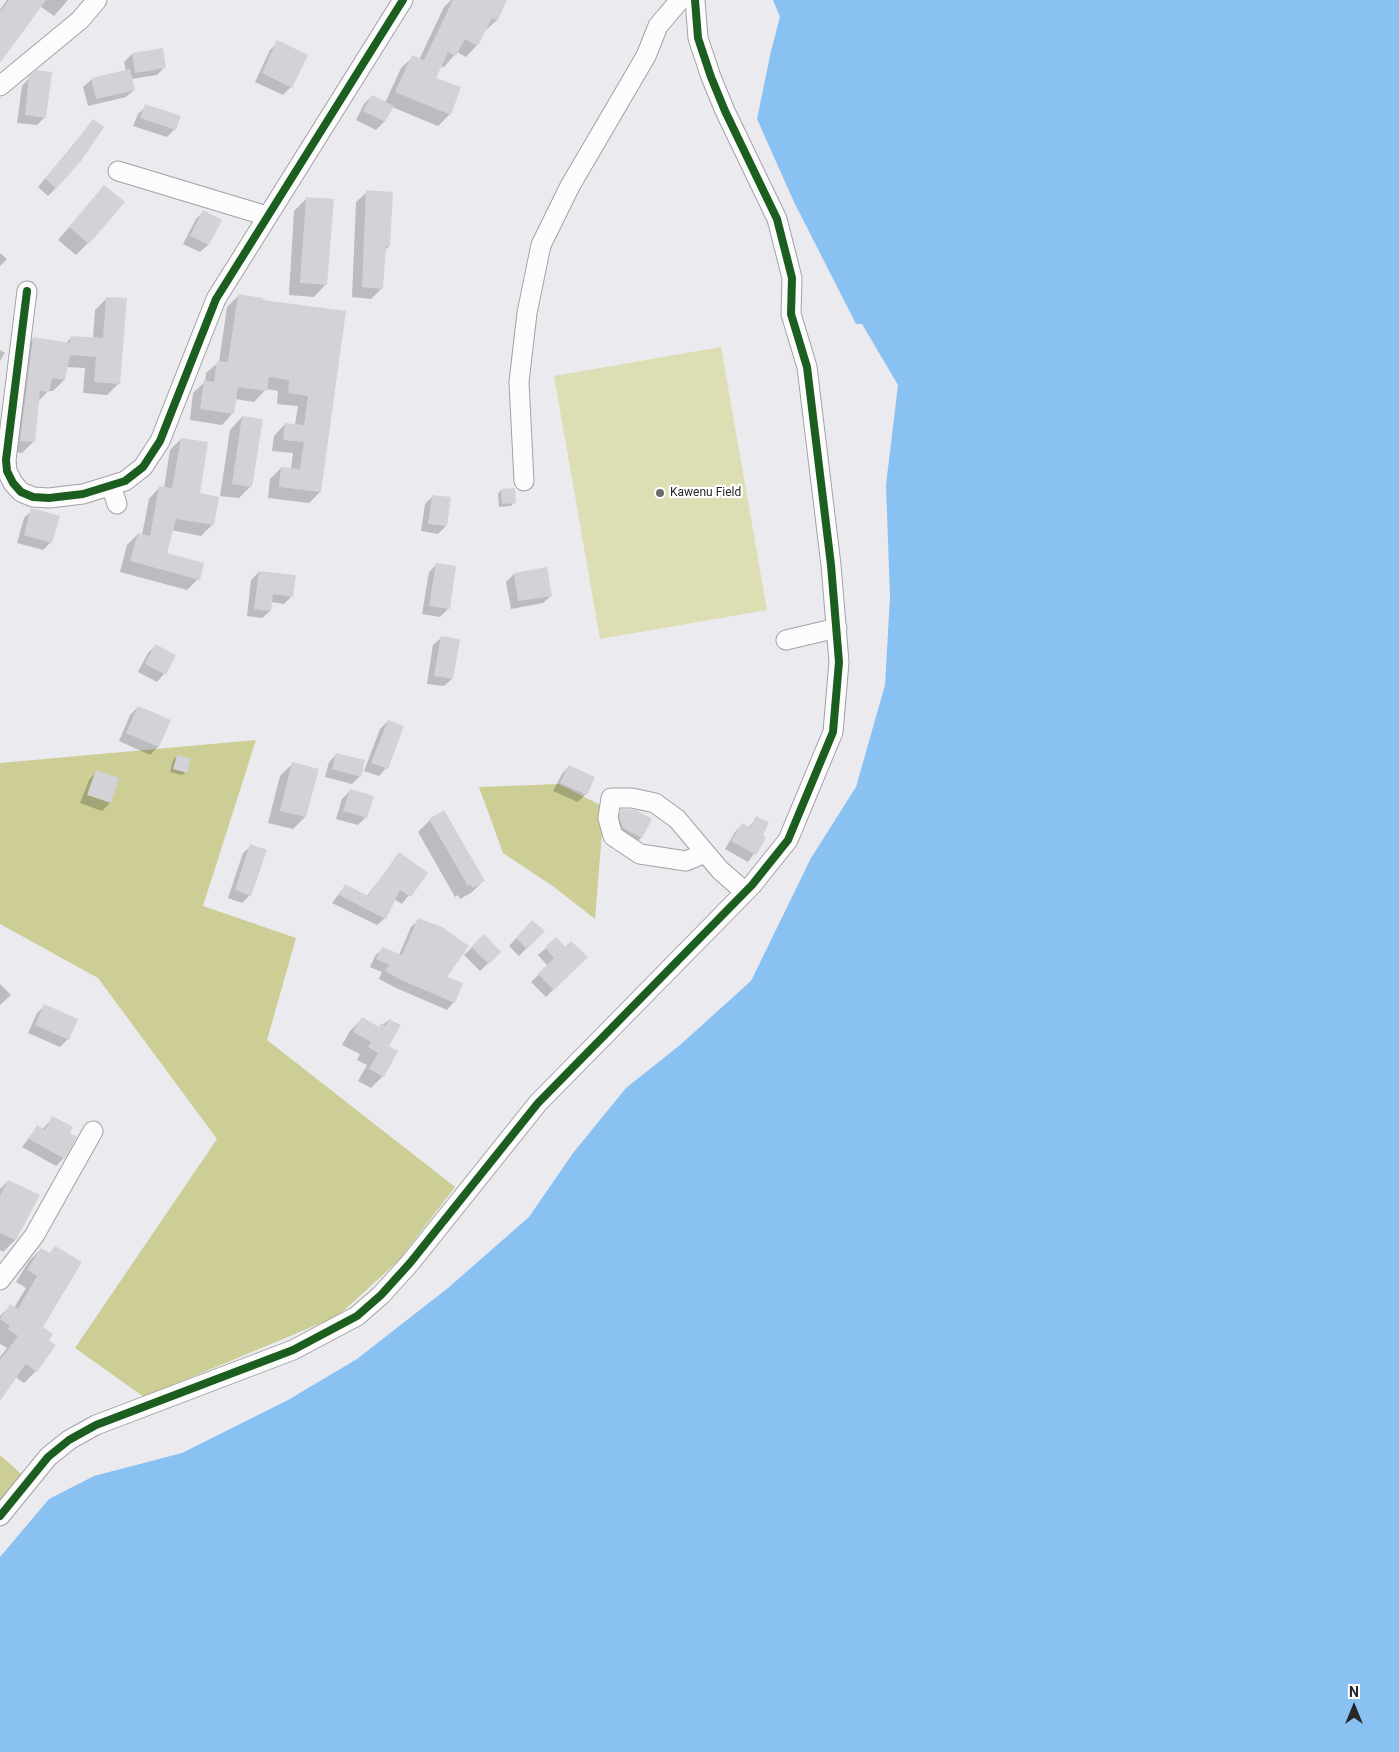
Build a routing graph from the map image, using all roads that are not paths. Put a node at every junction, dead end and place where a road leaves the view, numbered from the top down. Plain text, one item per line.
1 (96, 0) edge
2 (403, 0) edge
3 (680, 0) edge
4 (695, 0) edge
5 (0, 86) edge
6 (118, 171) dead end
7 (267, 216) junction
8 (27, 291) dead end
9 (524, 480) dead end
10 (111, 486) junction
11 (118, 504) dead end
12 (837, 628) junction
13 (786, 640) dead end
14 (705, 853) junction
15 (745, 892) junction
16 (93, 1131) dead end
17 (0, 1280) edge
18 (0, 1516) edge

1 - 5 street
2 - 7 street
3 - 9 street
4 - 12 street
6 - 7 street
7 - 10 street
8 - 10 street
10 - 11 street
12 - 13 street
12 - 15 street
14 - 14 street
14 - 15 street
15 - 18 street
16 - 17 street

